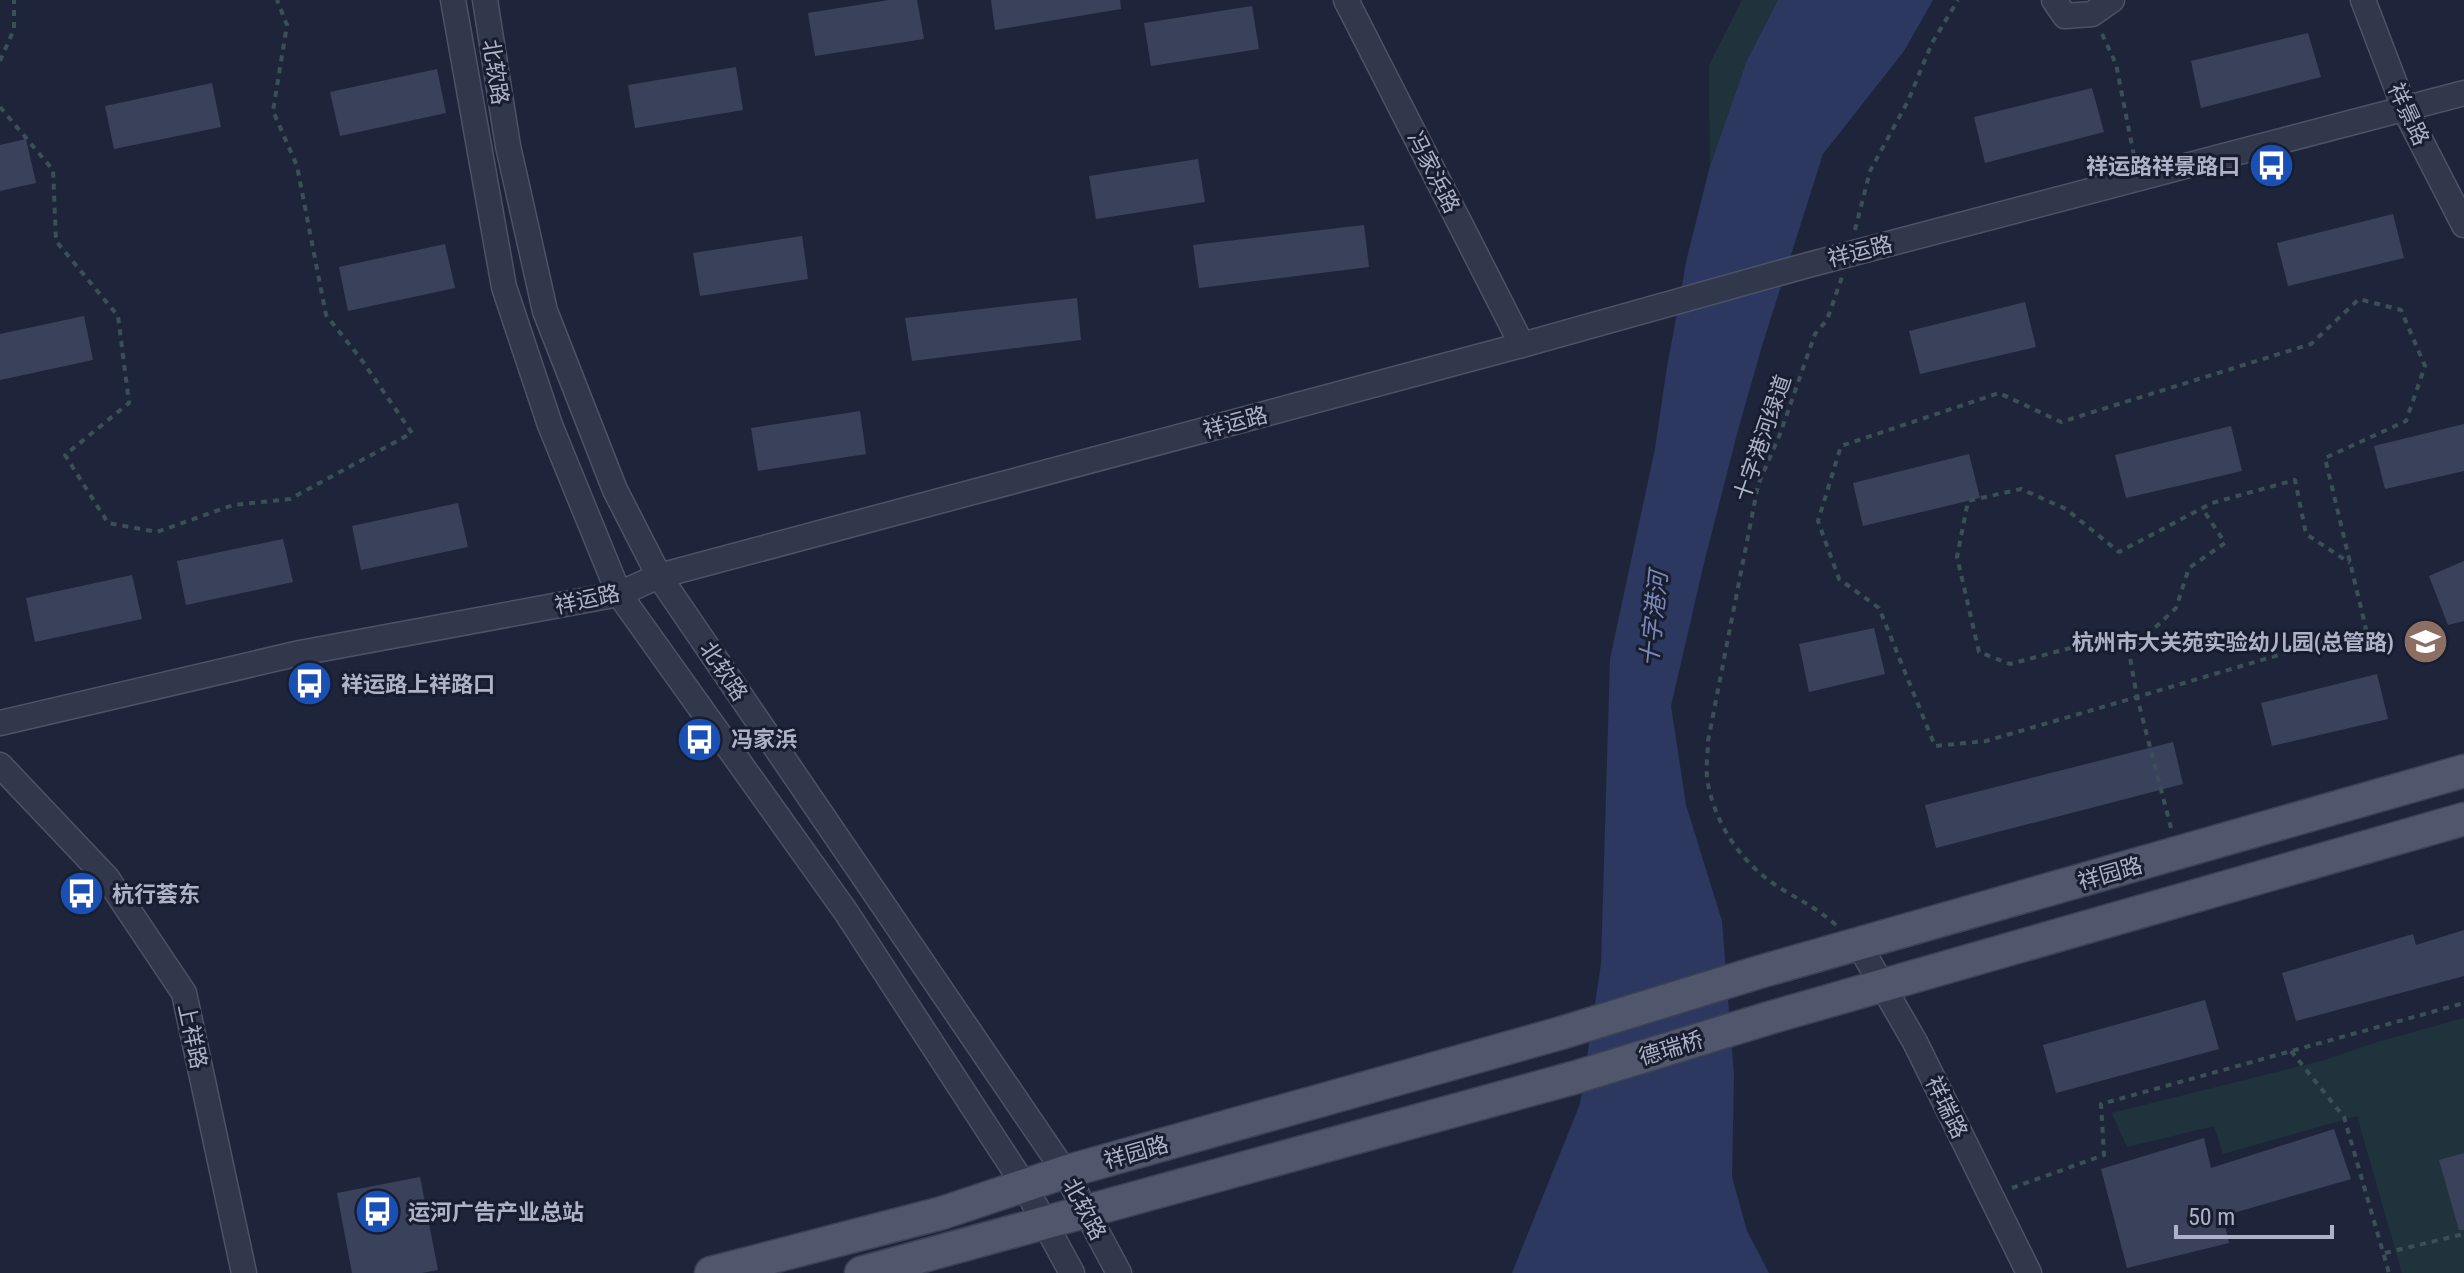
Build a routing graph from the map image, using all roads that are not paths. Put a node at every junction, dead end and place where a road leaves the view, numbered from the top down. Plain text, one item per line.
1 (453, 0) edge
2 (485, 0) edge
3 (1346, 0) edge
4 (2054, 0) edge
5 (2363, 0) edge
6 (2102, 7) edge
7 (2464, 93) edge
8 (2405, 110) junction
9 (2464, 225) edge
10 (1522, 345) junction
11 (659, 576) junction
12 (619, 594) junction
13 (0, 723) edge
14 (0, 765) edge
15 (2464, 771) edge
16 (2464, 819) edge
17 (1859, 945) junction
18 (1883, 986) junction
19 (1769, 1018) joint
20 (1573, 1078) joint
21 (1065, 1172) junction
22 (1024, 1185) junction
23 (1086, 1212) junction
24 (1045, 1223) junction
25 (244, 1273) edge
26 (711, 1273) edge
27 (861, 1273) edge
28 (1072, 1273) edge
29 (1119, 1273) edge
30 (2029, 1273) edge

1 - 12 street, 北软路
2 - 11 street, 北软路
3 - 10 street, 冯家浜路
4 - 6 street
5 - 8 street, 祥景路
7 - 8 street, 祥运路
8 - 9 street, 祥景路
8 - 10 street, 祥运路
10 - 11 street, 祥运路
11 - 12 street, 祥运路
11 - 21 street, 北软路
12 - 13 street, 祥运路
12 - 22 street, 北软路
14 - 25 street, 上祥路
15 - 17 main road, 祥园路
16 - 18 main road, 祥园路
17 - 18 street, 祥瑞路
17 - 21 main road, 祥园路
18 - 19 main road, 祥园路
18 - 30 street, 祥瑞路
19 - 20 main road, 德瑞桥
20 - 23 main road, 祥园路
21 - 22 main road, 祥园路
21 - 23 street, 北软路
22 - 24 street, 北软路
22 - 26 main road, 祥园路
23 - 24 main road, 祥园路
23 - 29 street, 北软路
24 - 27 main road, 祥园路
24 - 28 street, 北软路

